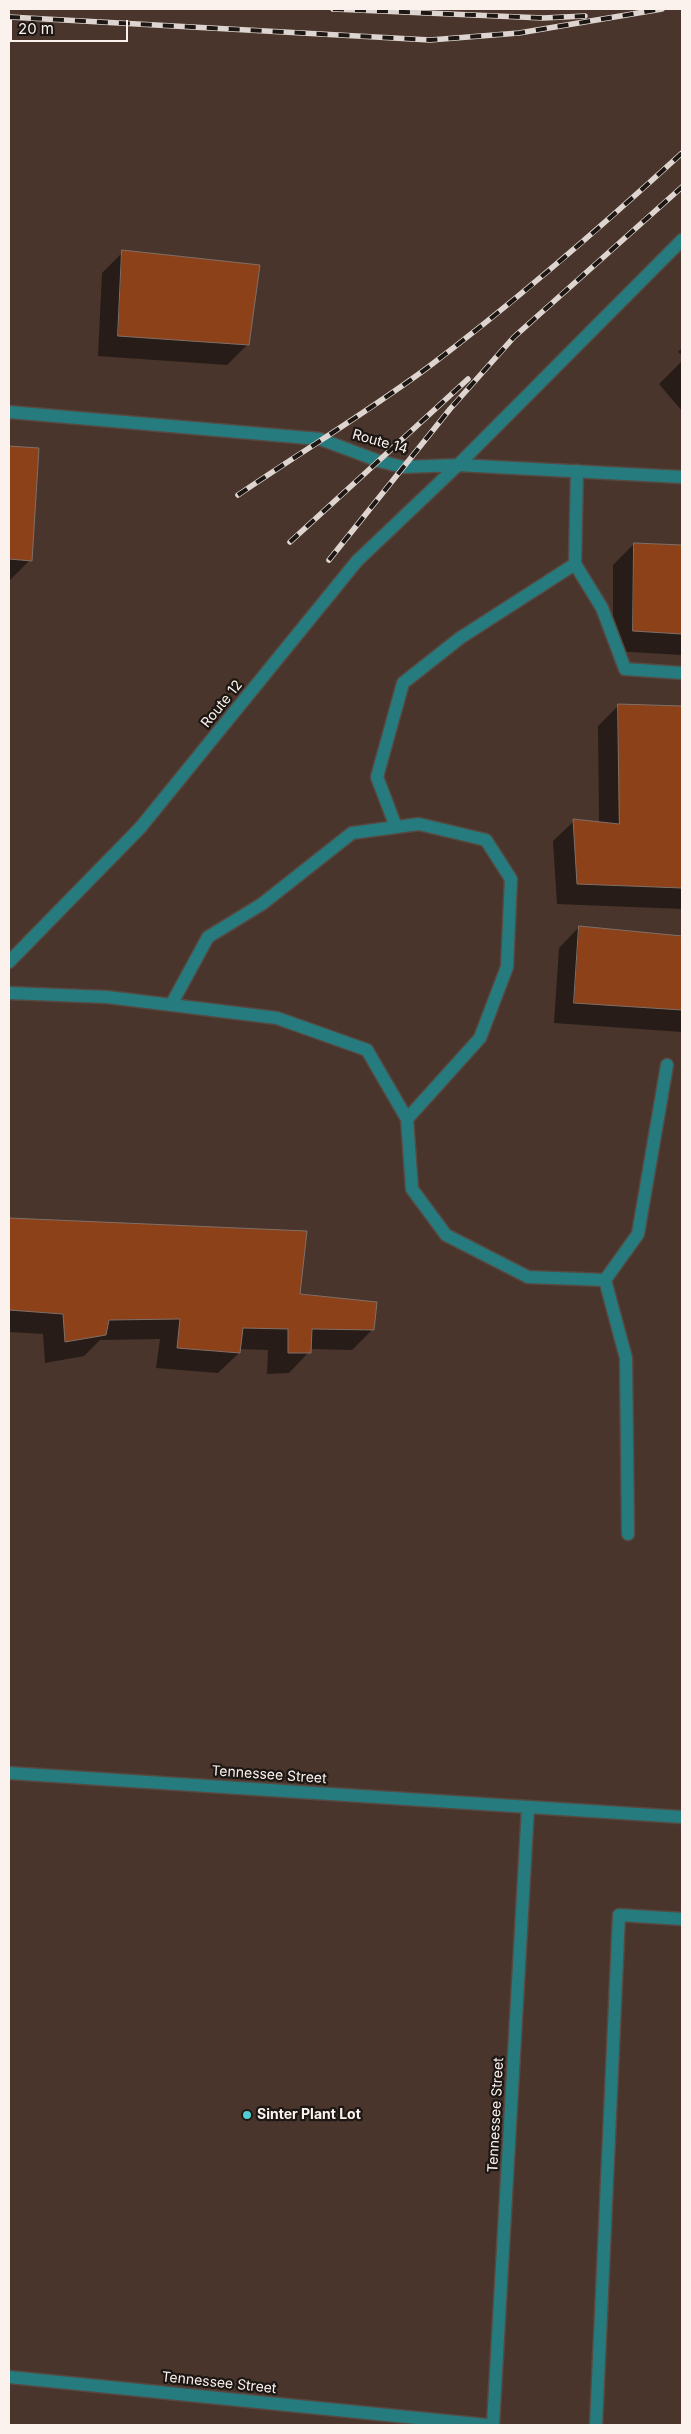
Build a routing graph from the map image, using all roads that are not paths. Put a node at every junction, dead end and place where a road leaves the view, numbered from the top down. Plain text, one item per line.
1 (682, 240) edge
2 (9, 412) edge
3 (458, 465) junction
4 (577, 471) junction
5 (682, 476) edge
6 (576, 564) junction
7 (682, 673) edge
8 (396, 827) junction
9 (9, 962) edge
10 (9, 993) edge
11 (171, 1005) junction
12 (667, 1065) dead end
13 (407, 1119) junction
14 (605, 1280) junction
15 (628, 1534) dead end
16 (9, 1773) edge
17 (528, 1807) junction
18 (682, 1817) edge
19 (682, 1919) edge
20 (9, 2377) edge
21 (487, 2425) edge
22 (493, 2425) edge
23 (596, 2425) edge

1 - 3 street
2 - 3 street, Route 14
3 - 4 street, Route 14
3 - 9 street, Route 12
4 - 5 street, Route 14
4 - 6 street
6 - 7 street
6 - 8 street
8 - 11 street
8 - 13 street
10 - 11 street
11 - 13 street
12 - 14 street
13 - 14 street
14 - 15 street
16 - 17 street, Tennessee Street
17 - 18 street, Tennessee Street
17 - 22 street, Tennessee Street
19 - 23 street
20 - 21 street, Tennessee Street

